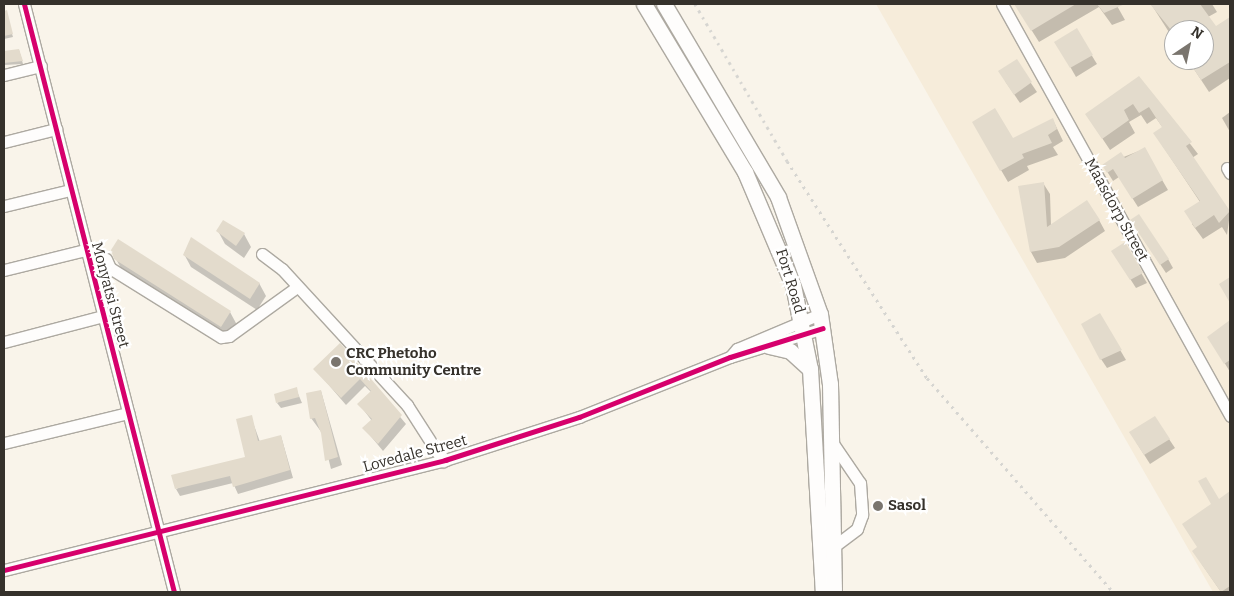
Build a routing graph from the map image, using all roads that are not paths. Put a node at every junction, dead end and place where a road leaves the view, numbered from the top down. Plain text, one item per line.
1 (24, 4) edge
2 (644, 4) edge
3 (664, 4) edge
4 (1002, 4) edge
5 (41, 66) junction
6 (4, 75) edge
7 (56, 129) junction
8 (4, 142) edge
9 (70, 190) junction
10 (4, 206) edge
11 (85, 250) junction
12 (262, 254) dead end
13 (106, 259) dead end
14 (4, 270) edge
15 (297, 287) junction
16 (104, 316) junction
17 (821, 321) junction
18 (803, 327) junction
19 (4, 342) edge
20 (769, 346) junction
21 (730, 357) junction
22 (810, 369) junction
23 (128, 413) junction
24 (1230, 416) edge
25 (832, 442) junction
26 (4, 443) edge
27 (443, 461) junction
28 (160, 532) junction
29 (833, 547) junction
30 (4, 570) edge
31 (174, 592) edge
32 (823, 592) edge
33 (834, 592) edge

1 - 5 street, Monyatsi Street
2 - 18 main road, Fort Road
3 - 17 main road, Fort Road
4 - 24 street, Maasdorp Street
5 - 6 street
5 - 7 street, Monyatsi Street
7 - 8 street
7 - 9 street, Monyatsi Street
9 - 10 street
9 - 11 street, Monyatsi Street
11 - 14 street
11 - 16 street, Monyatsi Street
12 - 15 street
13 - 15 street
15 - 27 street
16 - 19 street
16 - 23 street, Monyatsi Street
17 - 18 street, Lovedale Street
17 - 25 main road, Fort Road
18 - 20 street, Lovedale Street
18 - 21 street
18 - 22 main road, Fort Road
20 - 21 street, Lovedale Street
20 - 22 main road
21 - 27 street, Lovedale Street
22 - 32 main road, Fort Road
23 - 26 street
23 - 28 street, Monyatsi Street
25 - 29 main road, Fort Road
25 - 29 street
27 - 28 street, Lovedale Street
28 - 30 street, Lovedale Street
28 - 31 street, Monyatsi Street
29 - 33 main road, Fort Road

